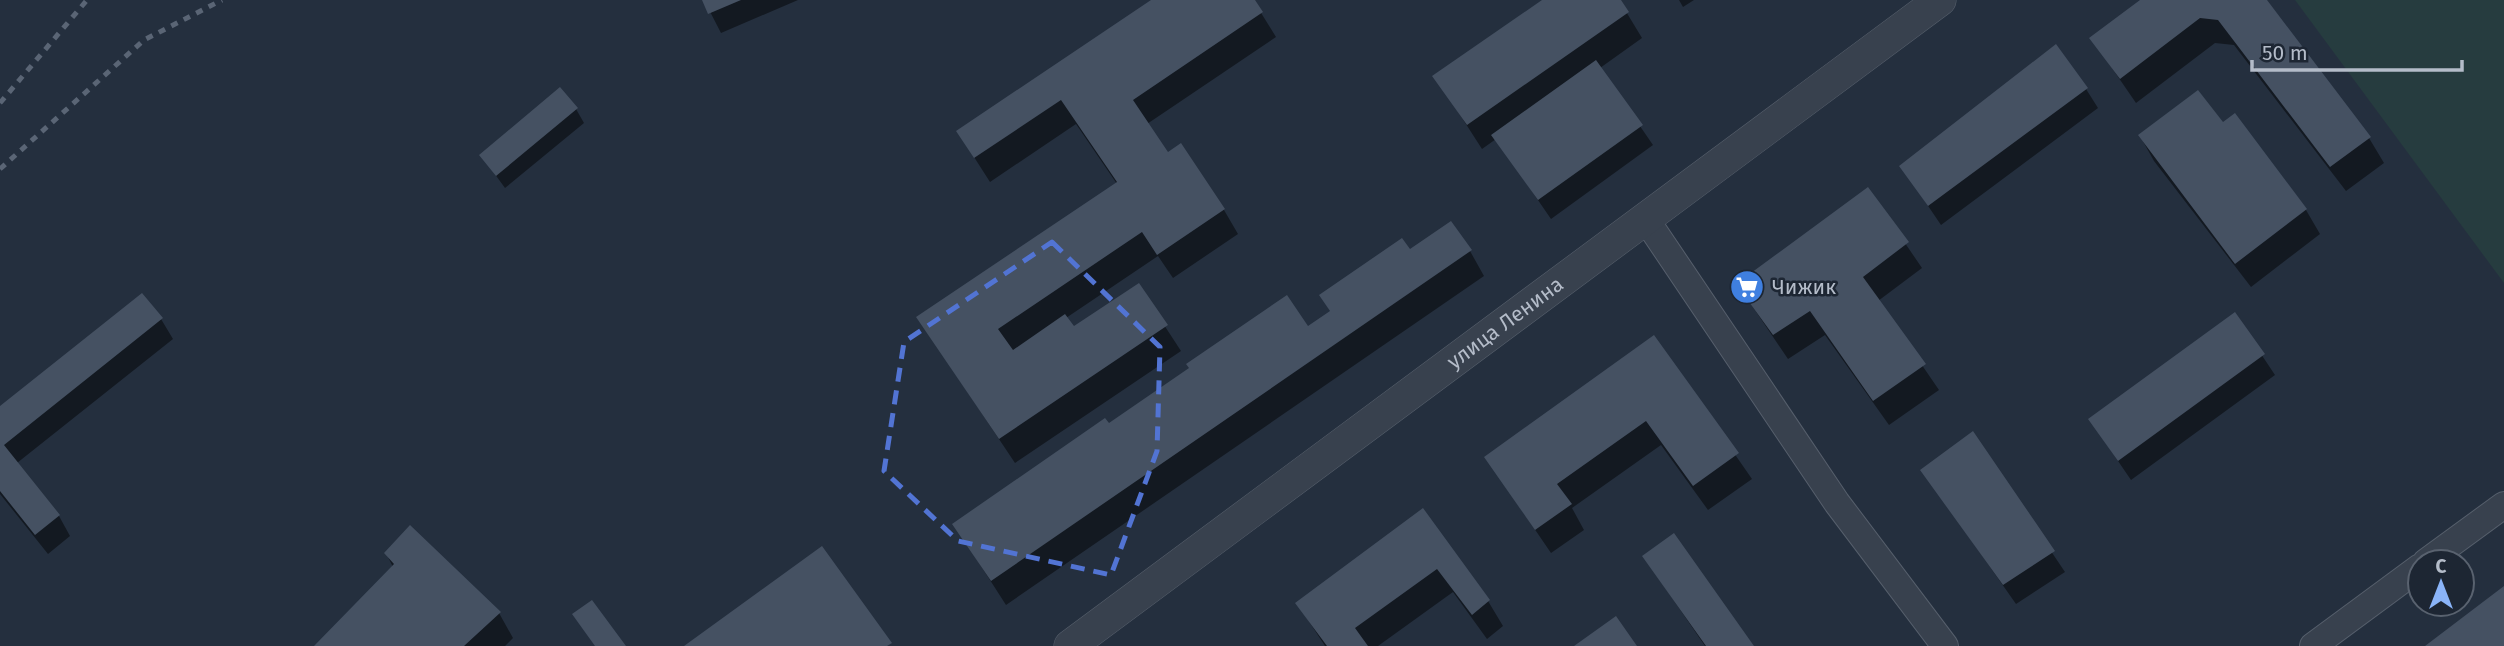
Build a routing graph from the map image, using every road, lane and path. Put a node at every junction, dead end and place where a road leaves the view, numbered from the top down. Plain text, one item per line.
1 (1940, 0) edge
2 (1645, 218) junction
3 (2504, 505) edge
4 (2445, 548) edge
5 (2406, 577) edge
6 (1070, 646) edge
7 (1945, 646) edge
8 (2313, 646) edge

1 - 2 street, улица Ленина
2 - 6 street, улица Ленина
2 - 7 street
3 - 4 street
5 - 8 street

